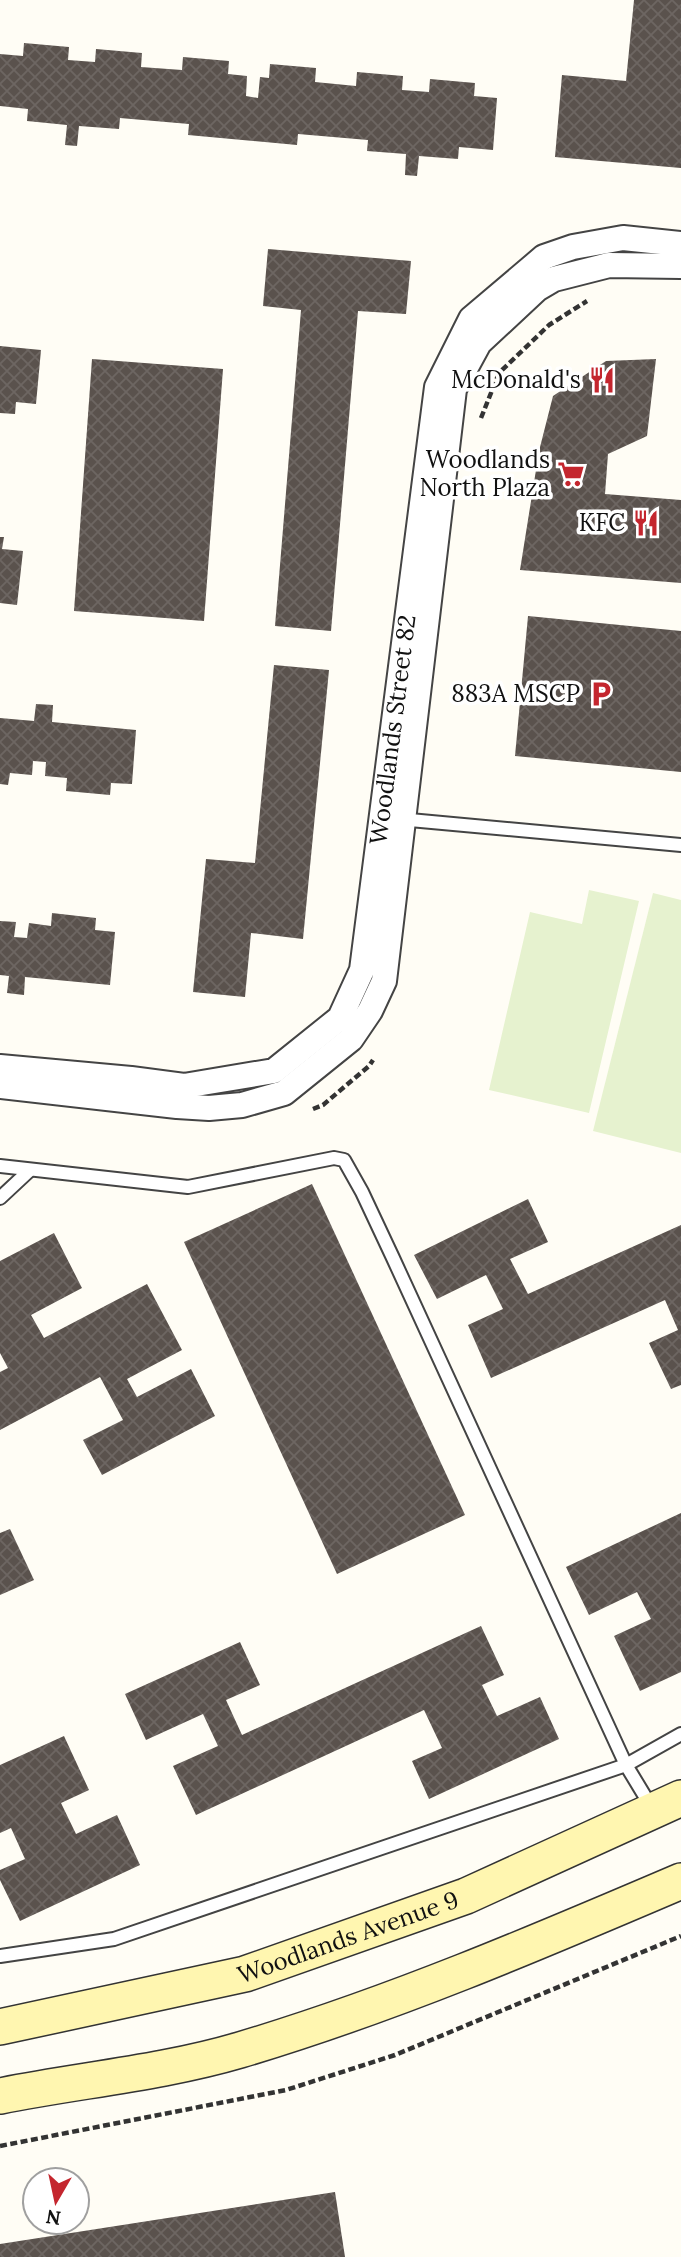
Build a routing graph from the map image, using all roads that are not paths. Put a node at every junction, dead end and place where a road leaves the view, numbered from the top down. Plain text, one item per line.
1 (681, 244) edge
2 (681, 266) edge
3 (412, 650) junction
4 (393, 818) junction
5 (681, 845) edge
6 (0, 1068) edge
7 (0, 1086) edge
8 (0, 1166) edge
9 (30, 1170) junction
10 (0, 1198) edge
11 (681, 1734) edge
12 (626, 1765) junction
13 (667, 1805) edge
14 (681, 1881) edge
15 (0, 1956) edge
16 (0, 2027) edge
17 (0, 2096) edge

1 - 3 street, Woodlands Street 82
2 - 3 street, Woodlands Street 82
3 - 4 street, Woodlands Street 82
4 - 5 lane, Woodlands Street 82
4 - 6 street, Woodlands Street 82
4 - 7 street, Woodlands Street 82
8 - 9 lane
9 - 10 lane
9 - 12 lane
11 - 12 lane
12 - 13 lane
12 - 15 lane
13 - 16 main road, Woodlands Avenue 9
14 - 17 main road

